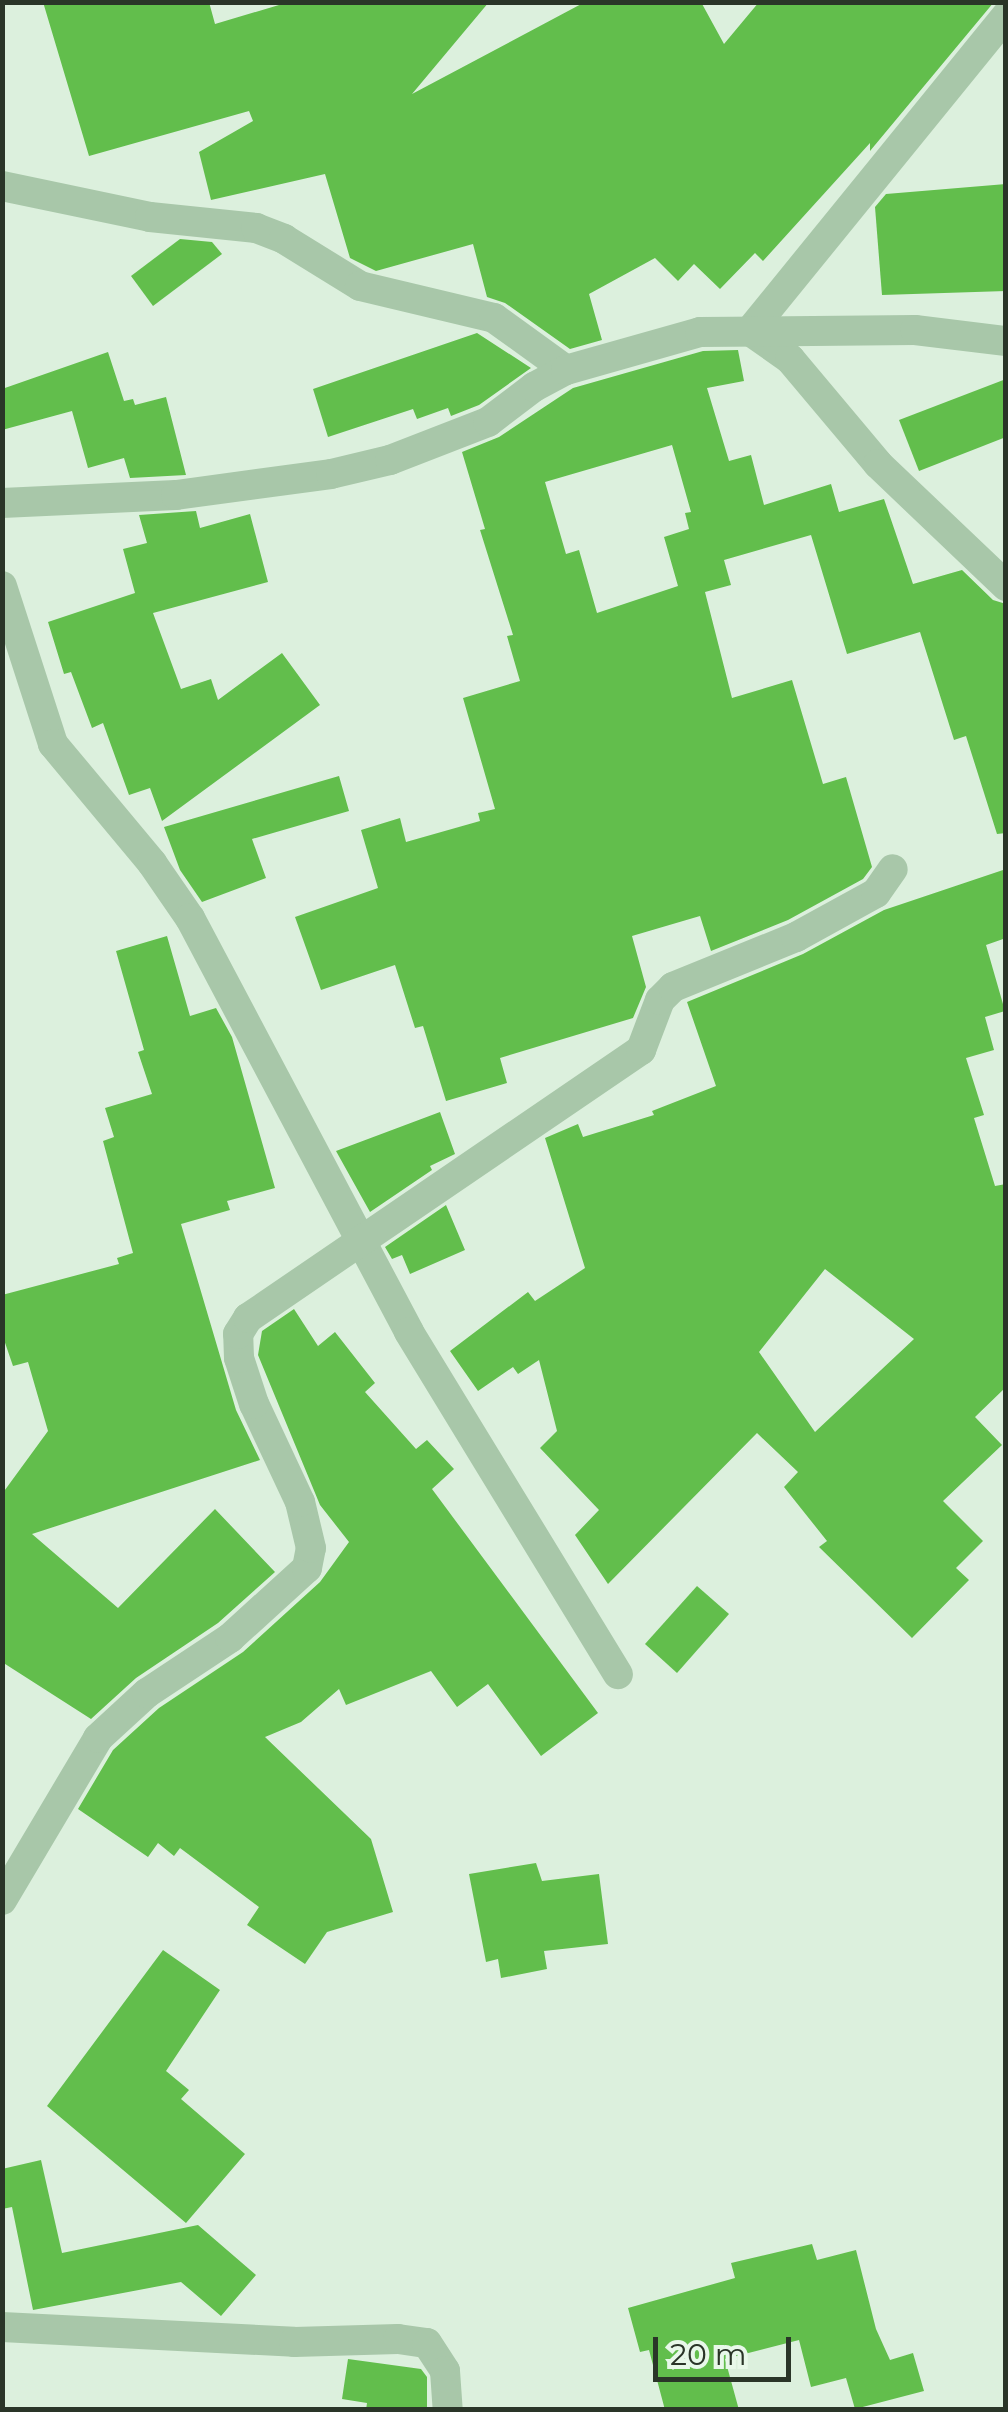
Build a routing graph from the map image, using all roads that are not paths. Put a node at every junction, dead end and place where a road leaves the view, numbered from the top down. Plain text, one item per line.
1 (1006, 16) edge
2 (2, 186) edge
3 (750, 332) junction
4 (1006, 341) edge
5 (566, 370) junction
6 (6, 498) edge
7 (2, 586) edge
8 (1006, 586) edge
9 (893, 869) dead end
10 (358, 1242) junction
11 (618, 1674) dead end
12 (2, 1900) edge
13 (2, 2327) edge
14 (448, 2410) edge

1 - 3 street
2 - 5 street
3 - 4 street
3 - 5 street
3 - 8 street
5 - 6 street
7 - 10 street
9 - 10 street
10 - 11 street
10 - 12 street
13 - 14 street

